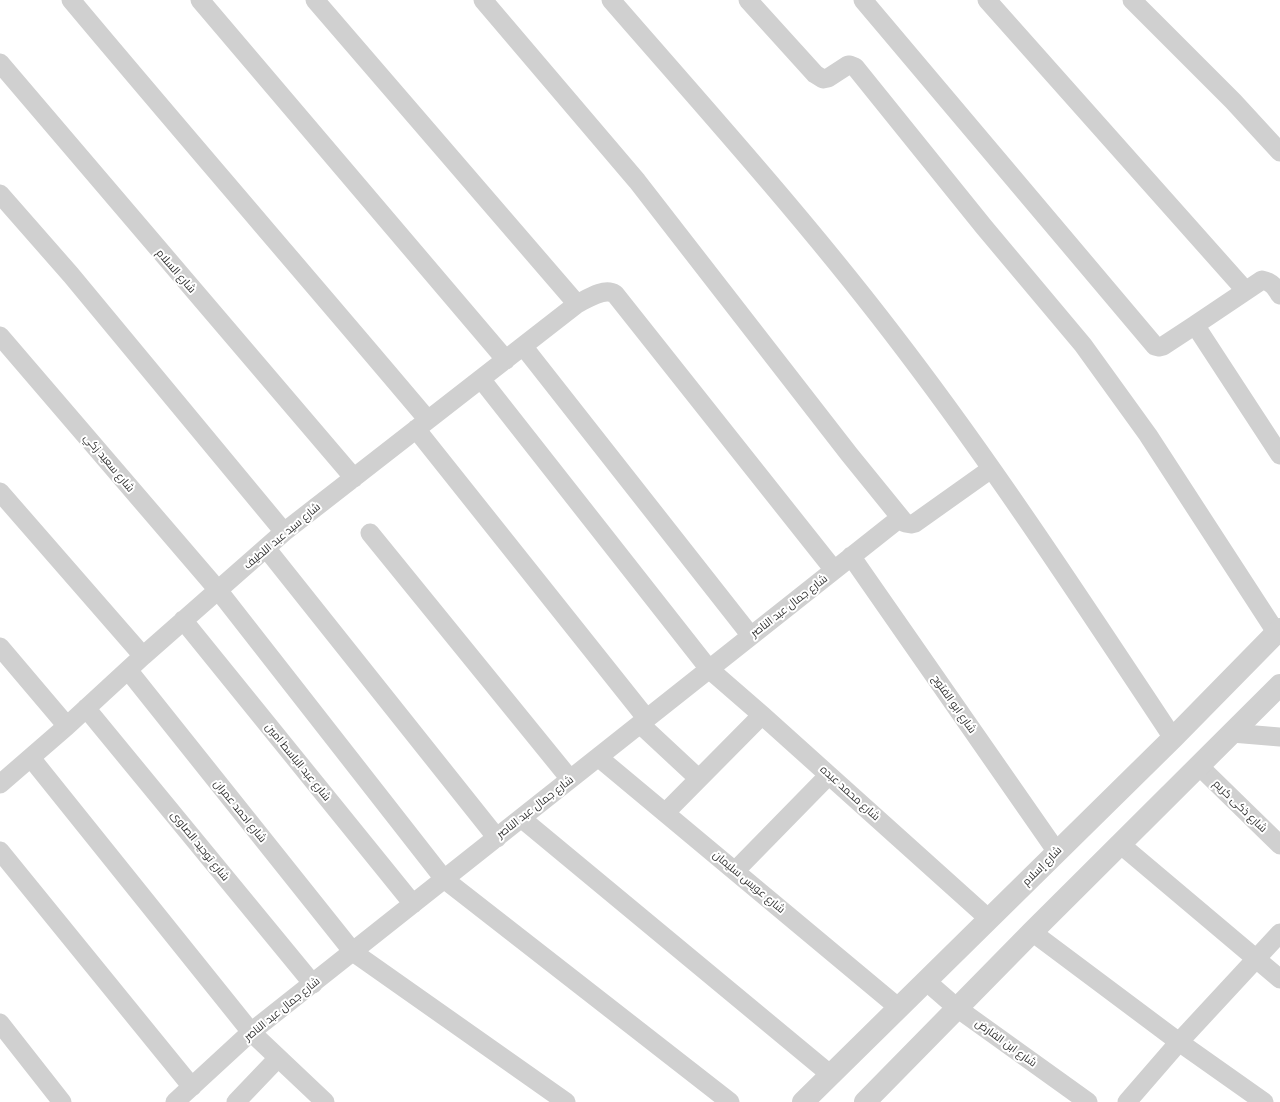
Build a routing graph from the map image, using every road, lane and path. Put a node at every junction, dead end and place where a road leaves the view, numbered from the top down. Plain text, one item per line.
1 (71, 0) edge
2 (200, 0) edge
3 (315, 0) edge
4 (483, 0) edge
5 (611, 0) edge
6 (748, 0) edge
7 (863, 0) edge
8 (987, 0) edge
9 (1132, 0) edge
10 (0, 63) edge
11 (1280, 152) edge
12 (0, 194) edge
13 (1245, 290) junction
14 (1280, 295) edge
15 (577, 304) junction
16 (1195, 325) junction
17 (0, 336) edge
18 (523, 346) junction
19 (506, 360) junction
20 (480, 379) junction
21 (422, 425) junction
22 (1280, 455) edge
23 (991, 469) junction
24 (354, 478) junction
25 (0, 492) edge
26 (900, 518) junction
27 (284, 532) junction
28 (370, 533) dead end
29 (266, 548) junction
30 (851, 556) junction
31 (834, 570) junction
32 (218, 590) junction
33 (183, 620) junction
34 (1278, 631) edge
35 (751, 636) junction
36 (0, 647) edge
37 (143, 656) junction
38 (709, 669) junction
39 (128, 670) junction
40 (1280, 684) edge
41 (86, 708) junction
42 (762, 715) junction
43 (643, 722) junction
44 (67, 726) junction
45 (1232, 733) junction
46 (1280, 737) edge
47 (1173, 738) junction
48 (598, 757) junction
49 (31, 758) junction
50 (1199, 766) junction
51 (829, 775) junction
52 (698, 778) junction
53 (570, 779) junction
54 (0, 784) edge
55 (665, 813) junction
56 (521, 818) junction
57 (1260, 825) junction
58 (1280, 827) edge
59 (496, 838) junction
60 (1120, 844) junction
61 (1280, 845) edge
62 (0, 852) edge
63 (1057, 852) junction
64 (735, 871) junction
65 (444, 879) junction
66 (413, 904) junction
67 (989, 919) junction
68 (1032, 932) junction
69 (1280, 933) edge
70 (353, 952) junction
71 (1256, 958) junction
72 (1280, 979) edge
73 (926, 981) junction
74 (313, 984) junction
75 (898, 1008) junction
76 (957, 1008) junction
77 (0, 1023) edge
78 (251, 1032) junction
79 (1179, 1042) junction
80 (278, 1058) junction
81 (831, 1075) junction
82 (192, 1087) junction
83 (871, 1101) edge
84 (62, 1102) edge
85 (175, 1102) edge
86 (236, 1102) edge
87 (325, 1102) edge
88 (566, 1102) edge
89 (730, 1102) edge
90 (803, 1102) edge
91 (1088, 1102) edge
92 (1126, 1102) edge
93 (1264, 1102) edge

1 - 21 street
2 - 19 street
3 - 15 street
4 - 26 street
5 - 23 street
6 - 34 street
7 - 16 street
8 - 13 street
9 - 11 street
10 - 24 street, شارع السلام
12 - 27 street
13 - 14 street
13 - 16 street
15 - 18 street, شارع سيد عبد اللطيف
15 - 31 street, شارع سيد عبد اللطيف
16 - 22 street
17 - 32 street, شارع سعيد زكي
18 - 19 street, شارع سيد عبد اللطيف
18 - 35 street
19 - 20 street, شارع سيد عبد اللطيف
20 - 21 street, شارع سيد عبد اللطيف
20 - 38 street, شارع محمد عبده
21 - 24 street, شارع سيد عبد اللطيف
21 - 43 street
23 - 26 street
23 - 47 street
24 - 27 street, شارع سيد عبد اللطيف
25 - 37 street
26 - 30 street, شارع جمال عبد الناصر
27 - 29 street, شارع سيد عبد اللطيف
28 - 53 street
29 - 32 street, شارع سيد عبد اللطيف
29 - 59 street
30 - 31 street, شارع جمال عبد الناصر
30 - 63 street, شارع ابو الفتوح
31 - 35 street, شارع جمال عبد الناصر
32 - 33 street, شارع سيد عبد اللطيف
32 - 65 street, شارع سعيد زكي
33 - 37 street, شارع سيد عبد اللطيف
33 - 66 street, شارع عبد الباسط امين
34 - 47 street, شارع إسلام
35 - 38 street, شارع جمال عبد الناصر
36 - 44 street
37 - 39 street, شارع سيد عبد اللطيف
38 - 42 street, شارع محمد عبده
38 - 43 street, شارع جمال عبد الناصر
39 - 41 street, شارع سيد عبد اللطيف
39 - 70 street, شارع احمد عمران
40 - 45 street
41 - 44 street, شارع سيد عبد اللطيف
41 - 74 street, شارع توحيد الصاوى
42 - 51 street, شارع محمد عبده
42 - 52 street
43 - 48 street, شارع جمال عبد الناصر
43 - 52 street
44 - 49 street, شارع سيد عبد اللطيف
45 - 46 street
45 - 50 street
47 - 63 street, شارع إسلام
48 - 53 street, شارع جمال عبد الناصر
48 - 55 street, شارع عويس سليمان
49 - 54 street, شارع سيد عبد اللطيف
49 - 78 street
50 - 57 street, شارع ذكى كريم
50 - 60 street
51 - 64 street
51 - 67 street, شارع محمد عبده
52 - 55 street
53 - 56 street, شارع جمال عبد الناصر
55 - 64 street, شارع عويس سليمان
56 - 59 street, شارع جمال عبد الناصر
56 - 81 street
57 - 58 street
57 - 61 street, شارع ذكى كريم
59 - 65 street, شارع جمال عبد الناصر
60 - 68 street
60 - 71 street
62 - 82 street
63 - 67 street, شارع إسلام
64 - 75 street, شارع عويس سليمان
65 - 66 street, شارع جمال عبد الناصر
65 - 89 street, شارع سعيد زكي
66 - 70 street, شارع جمال عبد الناصر
67 - 73 street, شارع إسلام
68 - 76 street
68 - 79 street
69 - 71 street
70 - 74 street, شارع جمال عبد الناصر
70 - 88 street, شارع احمد عمران
71 - 72 street
71 - 79 street
73 - 75 street, شارع إسلام
73 - 76 street, شارع ابن الفارض
74 - 78 street, شارع جمال عبد الناصر
75 - 81 street, شارع إسلام
76 - 83 street
76 - 91 street, شارع ابن الفارض
77 - 84 street
78 - 80 street
78 - 82 street, شارع جمال عبد الناصر
79 - 92 street
79 - 93 street
80 - 86 street
80 - 87 street
81 - 90 street, شارع إسلام
82 - 85 street, شارع جمال عبد الناصر

